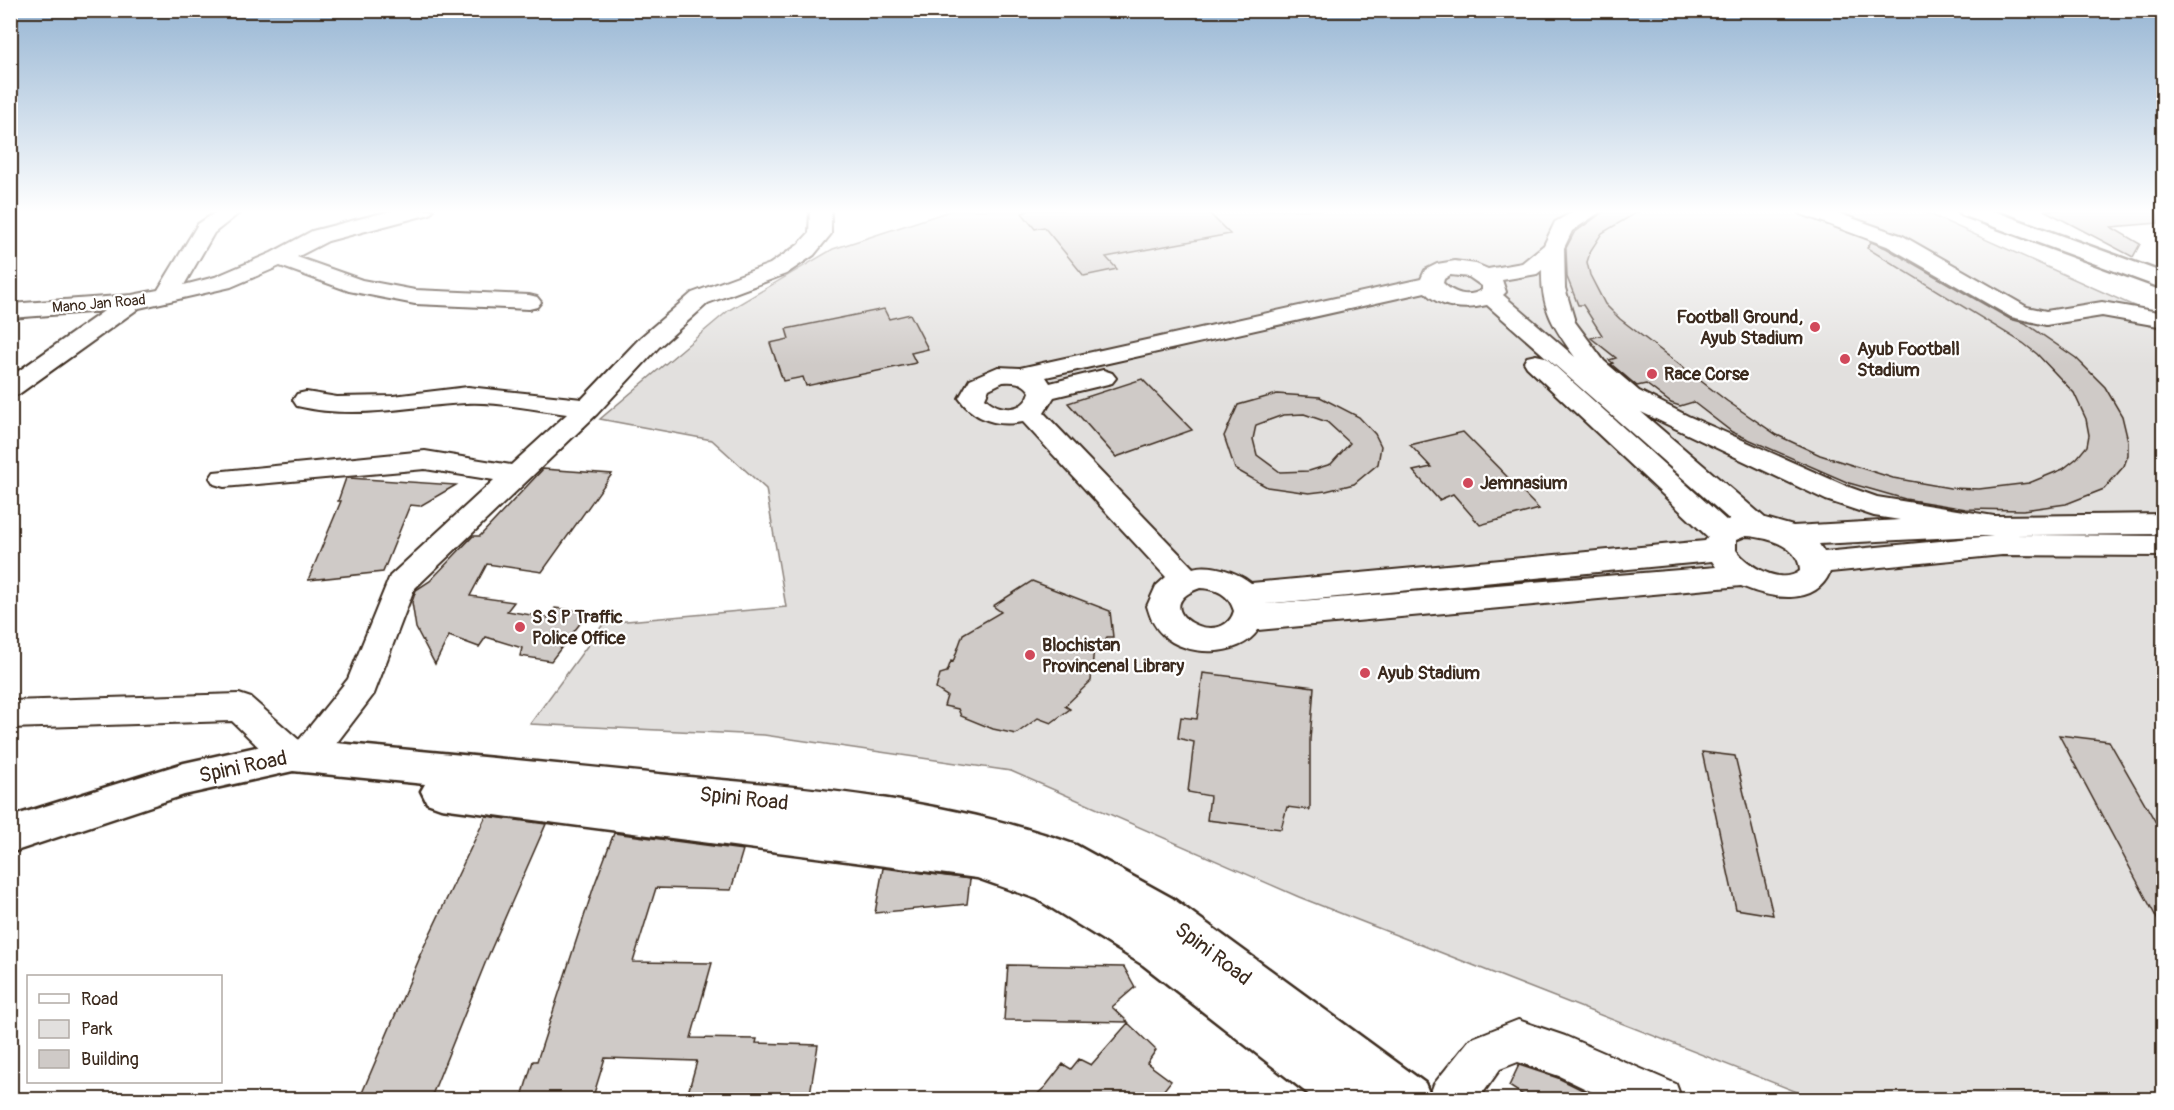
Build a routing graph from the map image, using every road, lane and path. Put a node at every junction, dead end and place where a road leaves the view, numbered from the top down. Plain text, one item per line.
1 (186, 262) edge
2 (270, 262) edge
3 (290, 262) edge
4 (788, 262) edge
5 (1538, 262) edge
6 (1554, 262) edge
7 (1931, 262) edge
8 (2109, 262) edge
9 (2163, 282) edge
10 (1469, 289) junction
11 (166, 296) junction
12 (1556, 298) junction
13 (132, 302) junction
14 (529, 302) dead end
15 (10, 311) edge
16 (2163, 320) edge
17 (1021, 375) junction
18 (10, 389) edge
19 (306, 400) dead end
20 (1035, 402) junction
21 (588, 408) junction
22 (516, 475) junction
23 (225, 478) dead end
24 (1914, 513) junction
25 (2163, 524) edge
26 (1992, 525) junction
27 (1756, 526) junction
28 (1955, 526) junction
29 (1790, 536) junction
30 (1722, 543) junction
31 (2163, 546) edge
32 (1815, 563) junction
33 (1743, 575) junction
34 (1186, 579) junction
35 (1246, 607) junction
36 (10, 715) edge
37 (300, 756) junction
38 (10, 835) edge
39 (10, 858) edge
40 (1358, 1100) edge
41 (1408, 1100) edge
42 (1450, 1100) edge
43 (1660, 1100) edge

1 - 11 street
2 - 11 street, Mano Jan Road
3 - 14 street
4 - 21 street
5 - 10 street
6 - 12 street
7 - 16 street
8 - 9 main road
10 - 12 street
10 - 17 street
10 - 20 street
10 - 27 street
10 - 30 street
11 - 13 street, Mano Jan Road
12 - 24 street
13 - 15 street, Mano Jan Road
13 - 18 street
17 - 20 street
17 - 20 street
19 - 21 street
20 - 34 street
21 - 22 street
22 - 23 street
22 - 37 street
24 - 26 street
24 - 28 street
25 - 26 street
26 - 28 street
27 - 29 street
27 - 30 street
28 - 29 street
29 - 32 street
30 - 33 street
30 - 35 street
31 - 32 street
32 - 33 street
33 - 35 street
34 - 35 street
34 - 35 street
36 - 37 street
37 - 38 main road, Spini Road
37 - 41 main road, Spini Road
39 - 40 main road, Spini Road
42 - 43 street

